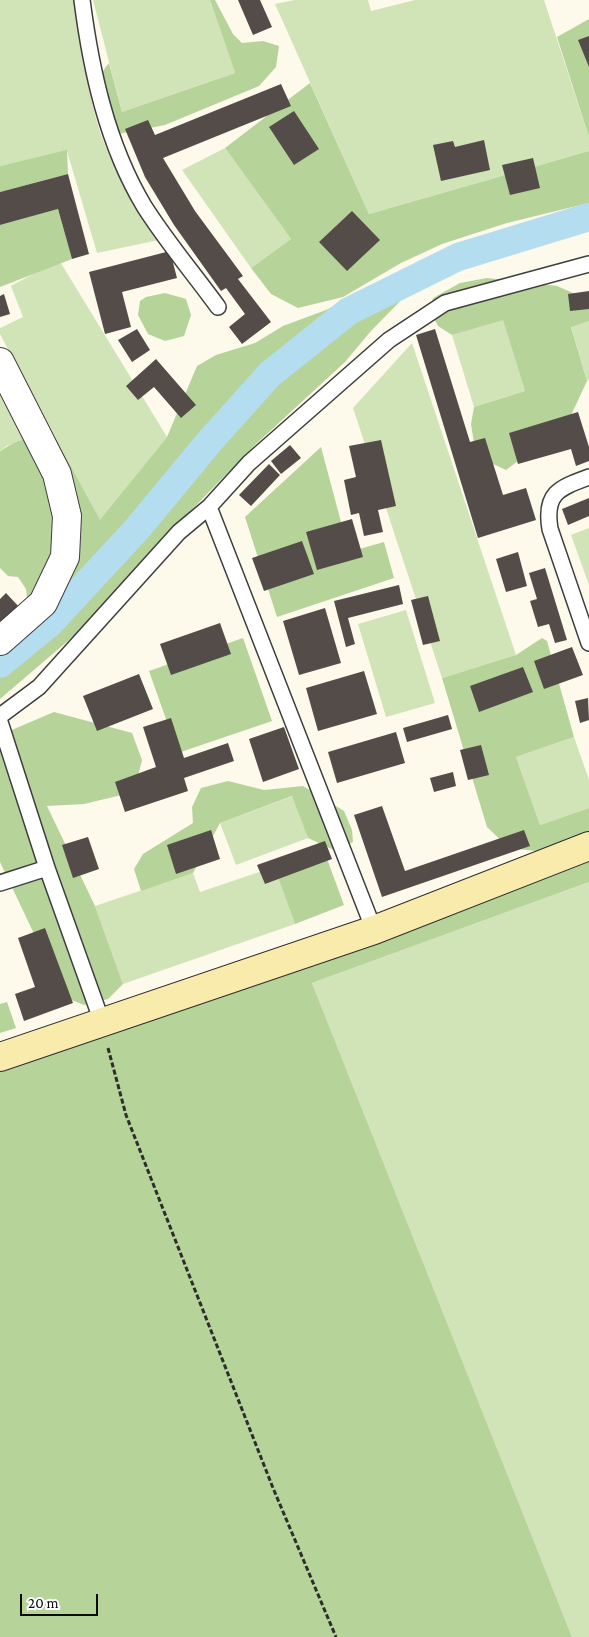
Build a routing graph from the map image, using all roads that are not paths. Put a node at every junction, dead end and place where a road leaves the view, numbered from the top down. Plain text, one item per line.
1 (82, 0) edge
2 (589, 264) edge
3 (218, 307) dead end
4 (0, 362) edge
5 (589, 477) edge
6 (209, 507) junction
7 (0, 641) edge
8 (589, 643) edge
9 (0, 716) edge
10 (0, 722) edge
11 (589, 846) edge
12 (47, 868) junction
13 (0, 883) edge
14 (374, 930) junction
15 (102, 1022) junction
16 (0, 1057) edge

1 - 3 lane
2 - 6 lane
4 - 7 street
5 - 8 lane
6 - 9 lane
6 - 14 lane
10 - 12 lane
11 - 14 street
12 - 13 lane
12 - 15 lane
14 - 15 street
15 - 16 street

